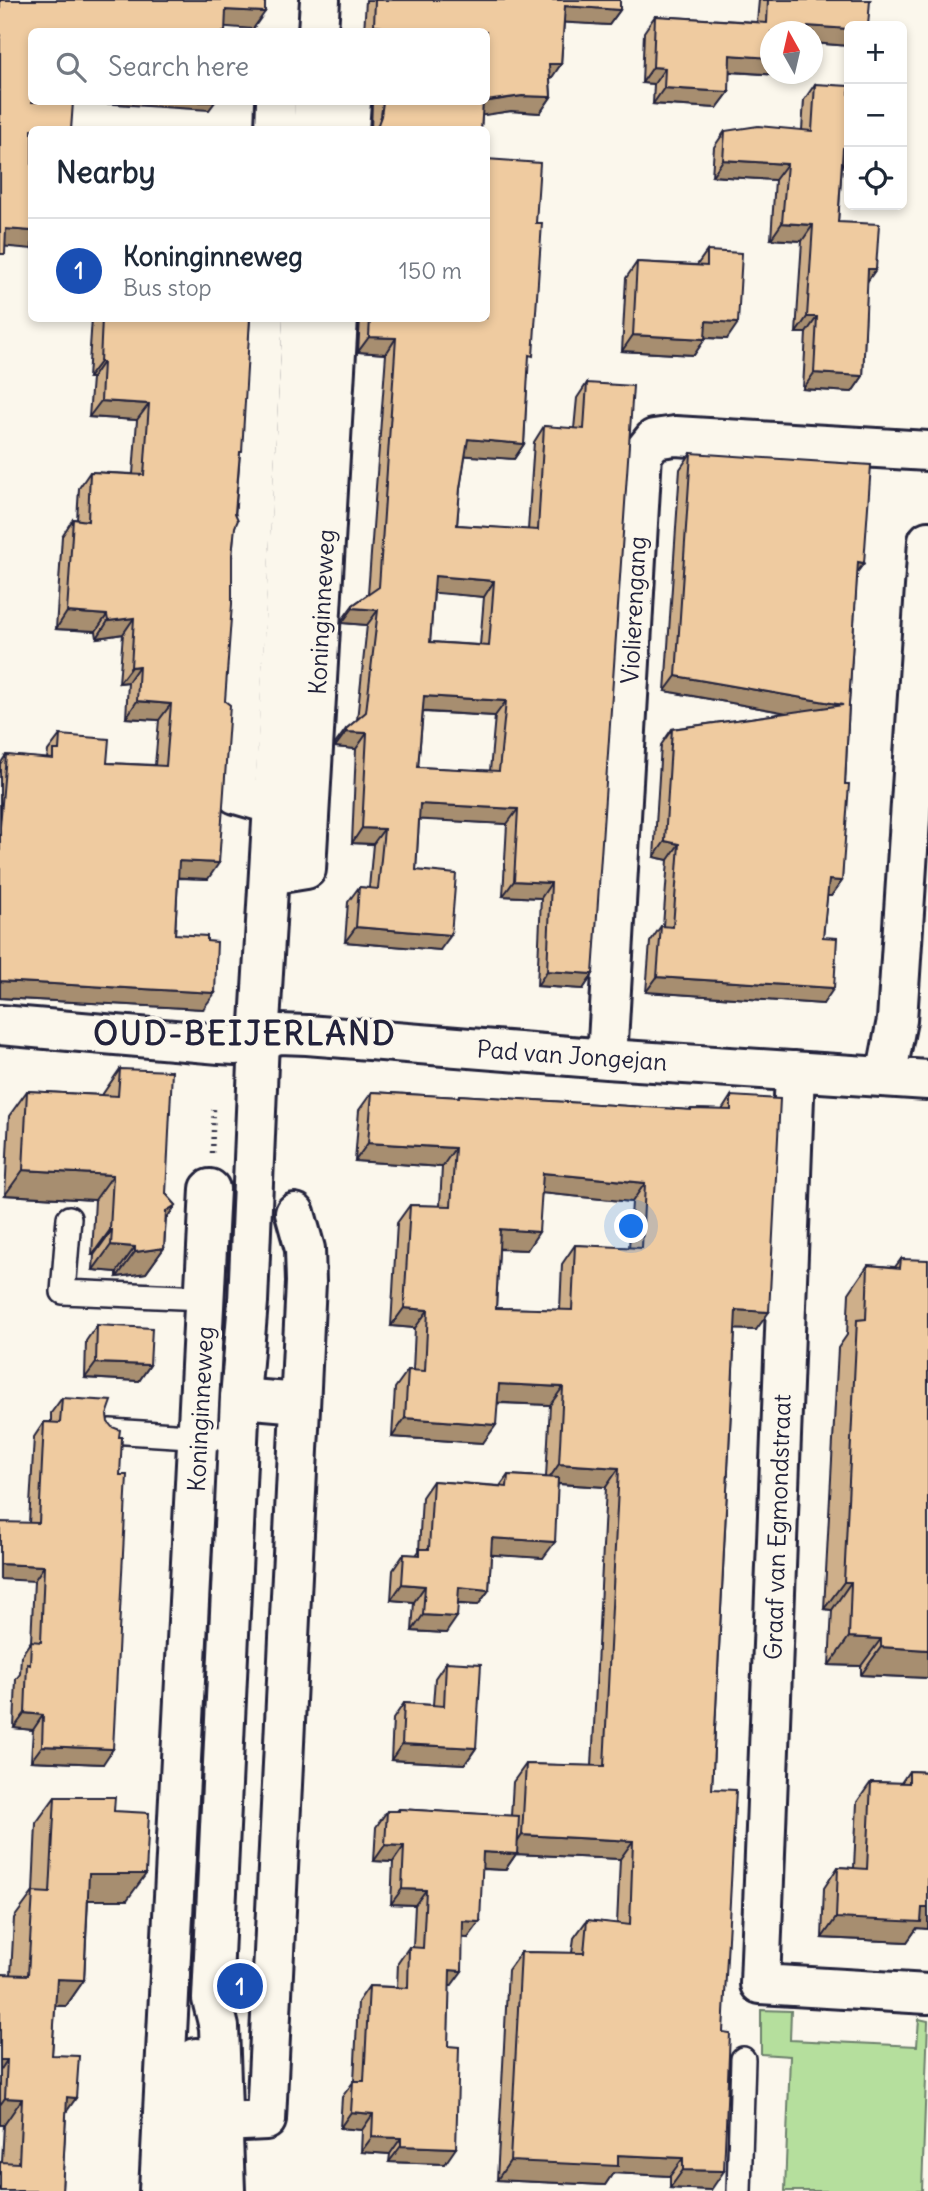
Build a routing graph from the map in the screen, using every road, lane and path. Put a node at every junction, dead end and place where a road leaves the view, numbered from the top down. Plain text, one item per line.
1 (320, 0) edge
2 (318, 28) edge
3 (276, 105) edge
4 (314, 105) edge
5 (351, 105) edge
6 (275, 126) edge
7 (312, 126) edge
8 (349, 126) edge
9 (264, 322) edge
10 (302, 322) edge
11 (338, 322) edge
12 (928, 451) edge
13 (928, 541) edge
14 (274, 805) junction
15 (269, 875) junction
16 (0, 1026) edge
17 (259, 1040) junction
18 (607, 1059) junction
19 (795, 1071) junction
20 (886, 1077) junction
21 (928, 1080) edge
22 (210, 1189) dead end
23 (295, 1213) dead end
24 (69, 1218) dead end
25 (204, 1298) junction
26 (247, 1302) junction
27 (240, 1398) junction
28 (300, 1403) junction
29 (110, 1431) edge
30 (199, 1437) junction
31 (238, 1439) junction
32 (178, 1828) junction
33 (220, 1829) junction
34 (928, 1994) edge
35 (212, 1999) junction
36 (743, 2059) dead end
37 (224, 2122) junction
38 (159, 2191) edge
39 (197, 2191) edge
40 (225, 2191) edge
41 (739, 2191) edge

1 - 2 street
3 - 6 street
4 - 7 street
5 - 8 street
9 - 14 street
10 - 14 street, Koninginneweg
11 - 15 street, Koninginneweg
12 - 18 street, Violierengang
13 - 20 street
14 - 15 street, Koninginneweg
15 - 17 street, Koninginneweg
16 - 17 street, Pad van Jongejan
17 - 18 street, Pad van Jongejan
17 - 26 street, Koninginneweg
18 - 19 street, Pad van Jongejan
19 - 20 street, Pad van Jongejan
19 - 34 street, Graaf van Egmondstraat
20 - 21 street, Pad van Jongejan
22 - 25 street, Koninginneweg
23 - 28 street
24 - 25 lane
25 - 26 street, Koninginneweg
25 - 30 street, Koninginneweg
26 - 27 street, Koninginneweg
27 - 28 street, Koninginneweg
27 - 31 street, Koninginneweg
28 - 37 street
29 - 30 lane
30 - 31 lane
30 - 32 street, Koninginneweg
31 - 33 street, Koninginneweg
32 - 33 lane
32 - 38 street, Koninginneweg
33 - 35 street, Koninginneweg
35 - 37 street, Koninginneweg
35 - 39 street, Koninginneweg
36 - 41 lane
37 - 40 street, Koninginneweg

